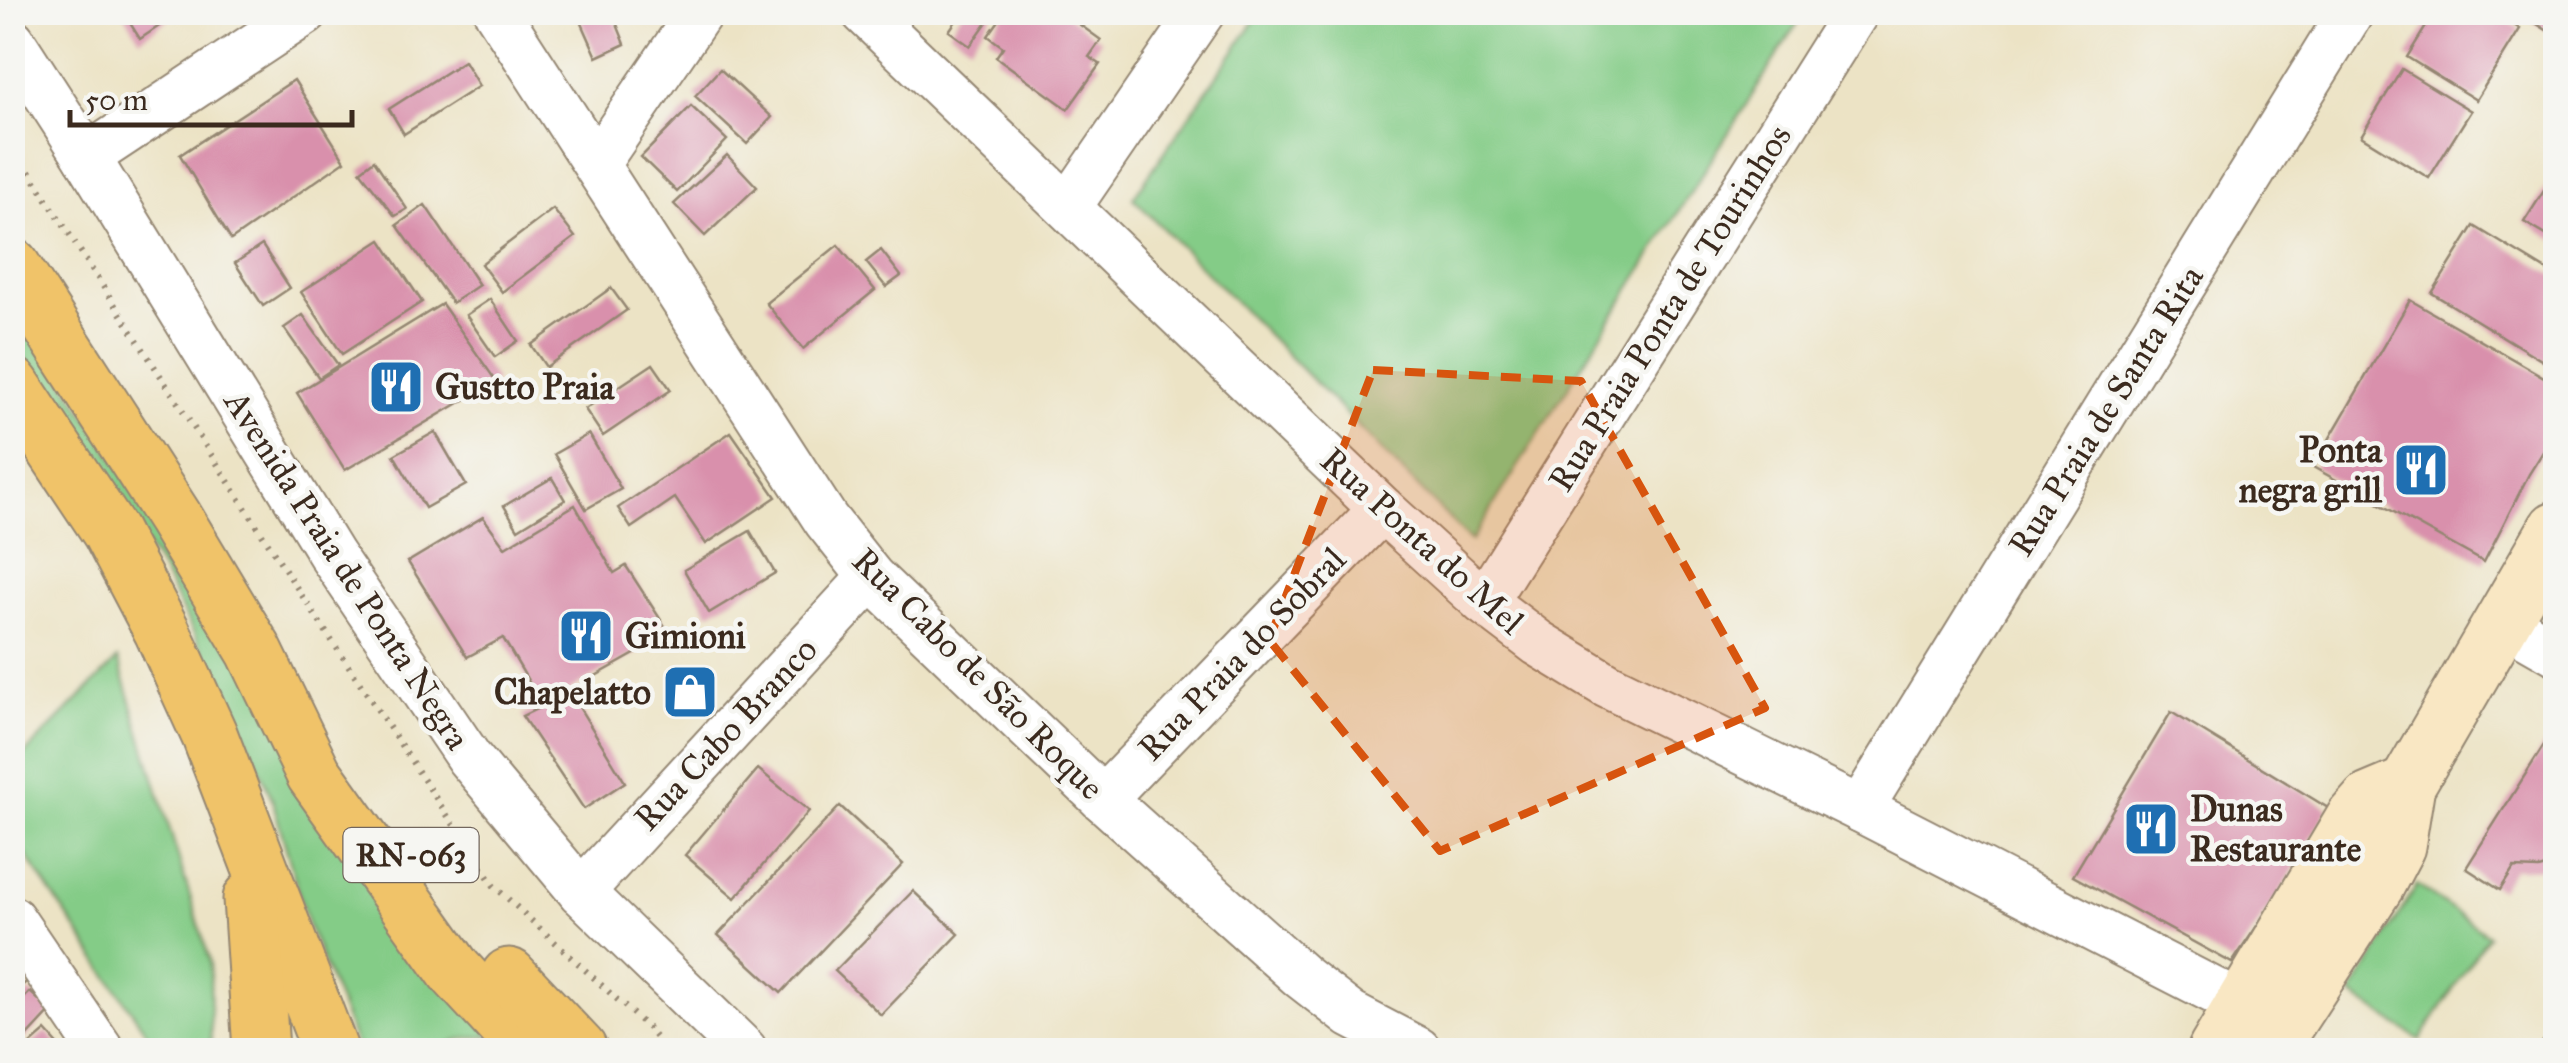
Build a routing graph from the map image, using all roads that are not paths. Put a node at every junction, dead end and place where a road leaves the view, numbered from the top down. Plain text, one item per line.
1 (306, 12) edge
2 (497, 12) edge
3 (700, 12) edge
4 (864, 12) edge
5 (1202, 12) edge
6 (1856, 12) edge
7 (2351, 12) edge
8 (12, 42) edge
9 (87, 157) junction
10 (597, 163) junction
11 (1069, 206) junction
12 (12, 266) edge
13 (12, 385) edge
14 (1382, 509) junction
15 (2556, 529) edge
16 (871, 577) junction
17 (1484, 602) junction
18 (2500, 620) junction
19 (254, 650) junction
20 (2556, 652) edge
21 (1103, 799) junction
22 (1860, 809) junction
23 (245, 831) junction
24 (580, 892) junction
25 (12, 920) edge
26 (1341, 1033) edge
27 (2243, 1036) edge
28 (101, 1050) edge
29 (262, 1050) edge
30 (330, 1050) edge
31 (528, 1050) edge
32 (579, 1050) edge
33 (744, 1050) edge
34 (1418, 1050) edge

1 - 9 street
2 - 10 street, Rua Cabo de São Roque
3 - 10 street
4 - 11 street, Rua Ponta do Mel
5 - 11 street
6 - 17 street, Rua Praia Ponta de Tourinhos
7 - 22 street, Rua Praia de Santa Rita
8 - 9 street, Avenida Praia de Ponta Negra
9 - 24 street, Avenida Praia de Ponta Negra
10 - 16 street, Rua Cabo de São Roque
11 - 14 street, Rua Ponta do Mel
12 - 19 main road, RN-063
13 - 23 main road
14 - 17 street, Rua Ponta do Mel
14 - 21 street, Rua Praia do Sobral
15 - 18 main road
16 - 21 street, Rua Cabo de São Roque
16 - 24 street, Rua Cabo Branco
17 - 22 street, Rua Ponta do Mel
18 - 20 street
18 - 27 main road
19 - 31 main road, RN-063
19 - 32 main road, RN-063
21 - 26 street, Rua Cabo de São Roque
22 - 27 street, Rua Ponta do Mel
23 - 29 main road
23 - 30 main road
24 - 33 street, Avenida Praia de Ponta Negra
25 - 28 street
26 - 34 street, Rua Cabo de São Roque

